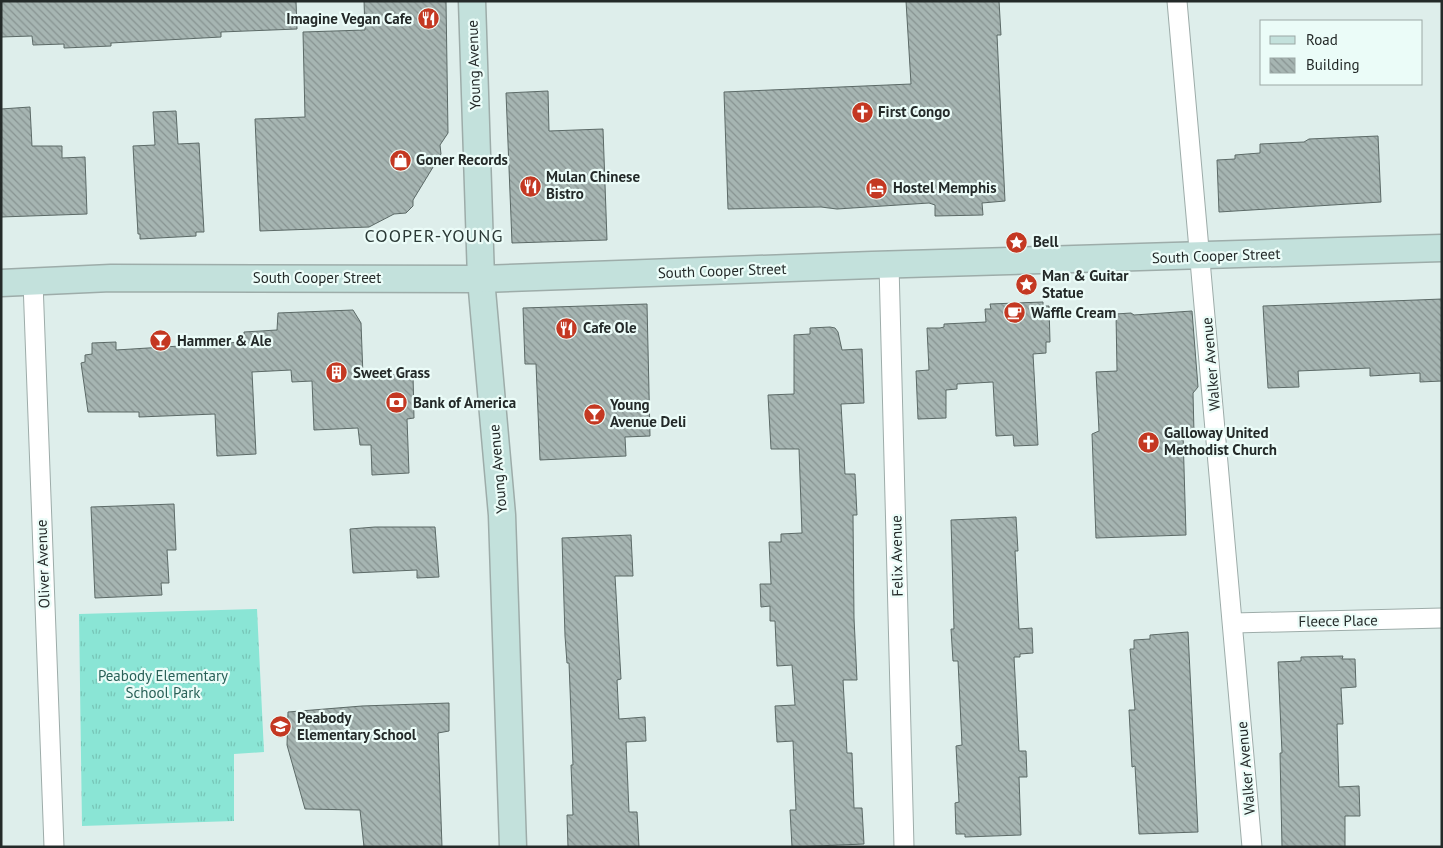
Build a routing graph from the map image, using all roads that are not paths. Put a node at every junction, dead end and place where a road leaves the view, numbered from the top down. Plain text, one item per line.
1 (472, 1) edge
2 (1177, 1) edge
3 (1442, 248) edge
4 (1201, 256) junction
5 (889, 264) junction
6 (481, 279) junction
7 (33, 282) junction
8 (1, 283) edge
9 (1442, 618) edge
10 (1234, 624) junction
11 (54, 847) edge
12 (513, 847) edge
13 (904, 847) edge
14 (1252, 847) edge

1 - 6 main road, Young Avenue
2 - 4 street, Walker Avenue
3 - 4 main road, South Cooper Street
4 - 5 main road, South Cooper Street
4 - 10 street, Walker Avenue
5 - 6 main road, South Cooper Street
5 - 13 street, Felix Avenue
6 - 7 main road, South Cooper Street
6 - 12 main road, Young Avenue
7 - 8 main road, South Cooper Street
7 - 11 street, Oliver Avenue
9 - 10 street, Fleece Place
10 - 14 street, Walker Avenue

